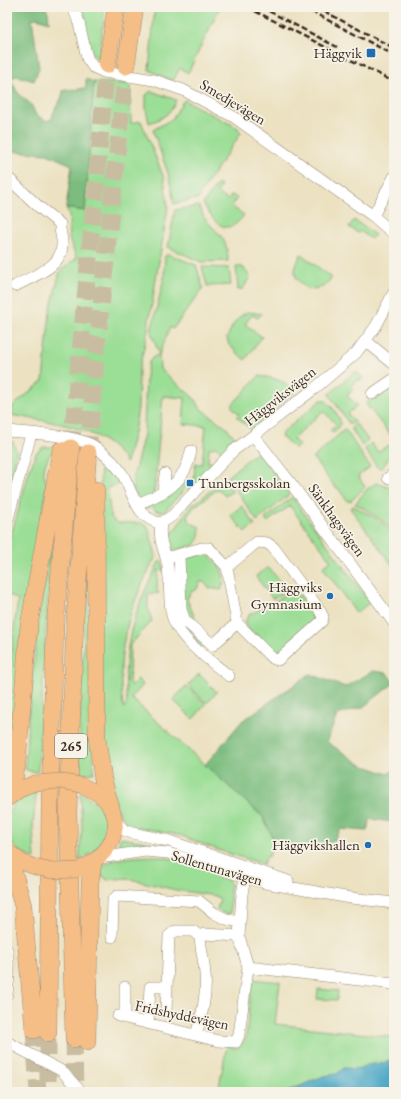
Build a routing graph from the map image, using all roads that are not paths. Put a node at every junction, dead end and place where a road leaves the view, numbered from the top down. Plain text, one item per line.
1 (73, 7) edge
2 (116, 7) edge
3 (134, 7) edge
4 (107, 65) tunnel mouth
5 (126, 66) tunnel mouth
6 (7, 177) edge
7 (394, 177) edge
8 (373, 216) junction
9 (394, 234) edge
10 (15, 286) dead end
11 (394, 292) edge
12 (366, 341) junction
13 (394, 364) edge
14 (394, 379) edge
15 (372, 394) dead end
16 (7, 432) edge
17 (31, 434) junction
18 (254, 436) junction
19 (191, 451) dead end
20 (165, 474) dead end
21 (163, 492) junction
22 (137, 504) junction
23 (7, 522) edge
24 (161, 523) junction
25 (179, 556) junction
26 (166, 558) junction
27 (227, 567) junction
28 (237, 623) junction
29 (394, 623) edge
30 (229, 676) dead end
31 (9, 797) edge
32 (113, 814) junction
33 (8, 852) edge
34 (90, 863) junction
35 (246, 872) junction
36 (394, 903) edge
37 (239, 922) junction
38 (239, 936) junction
39 (112, 937) dead end
40 (200, 937) junction
41 (7, 950) edge
42 (248, 968) junction
43 (394, 984) edge
44 (125, 987) dead end
45 (167, 987) junction
46 (7, 994) edge
47 (166, 1012) dead end
48 (148, 1023) junction
49 (196, 1035) junction
50 (7, 1042) edge
51 (81, 1092) edge

1 - 8 street, Smedjevägen
2 - 4 highway
3 - 5 highway
6 - 10 street
7 - 8 street
8 - 9 street, Smedjevägen
11 - 12 street, Häggviksvägen
12 - 13 street
12 - 18 street, Häggviksvägen
14 - 15 street
16 - 17 street
17 - 22 street
17 - 23 street
18 - 24 street, Häggviksvägen
18 - 29 street, Sänkhagsvägen
19 - 21 street
20 - 21 street
21 - 22 street
22 - 24 street
24 - 26 street
25 - 26 street
25 - 27 street
25 - 28 street
26 - 30 street
27 - 28 street
27 - 28 street
31 - 32 main road, bridge
31 - 33 highway, 265
32 - 34 main road
32 - 34 highway, 265
32 - 35 street, Sollentunavägen
33 - 34 main road, bridge
34 - 35 street, Sollentunavägen
35 - 36 street, Sollentunavägen
35 - 37 street, Fridshyddevägen
37 - 38 street, Fridshyddevägen
37 - 39 street
38 - 40 street
38 - 42 street, Fridshyddevägen
40 - 45 street
40 - 49 street
41 - 46 street
42 - 43 street
42 - 49 street, Fridshyddevägen
44 - 48 street, Fridshyddevägen
45 - 47 street
45 - 48 street
48 - 49 street, Fridshyddevägen
50 - 51 street

